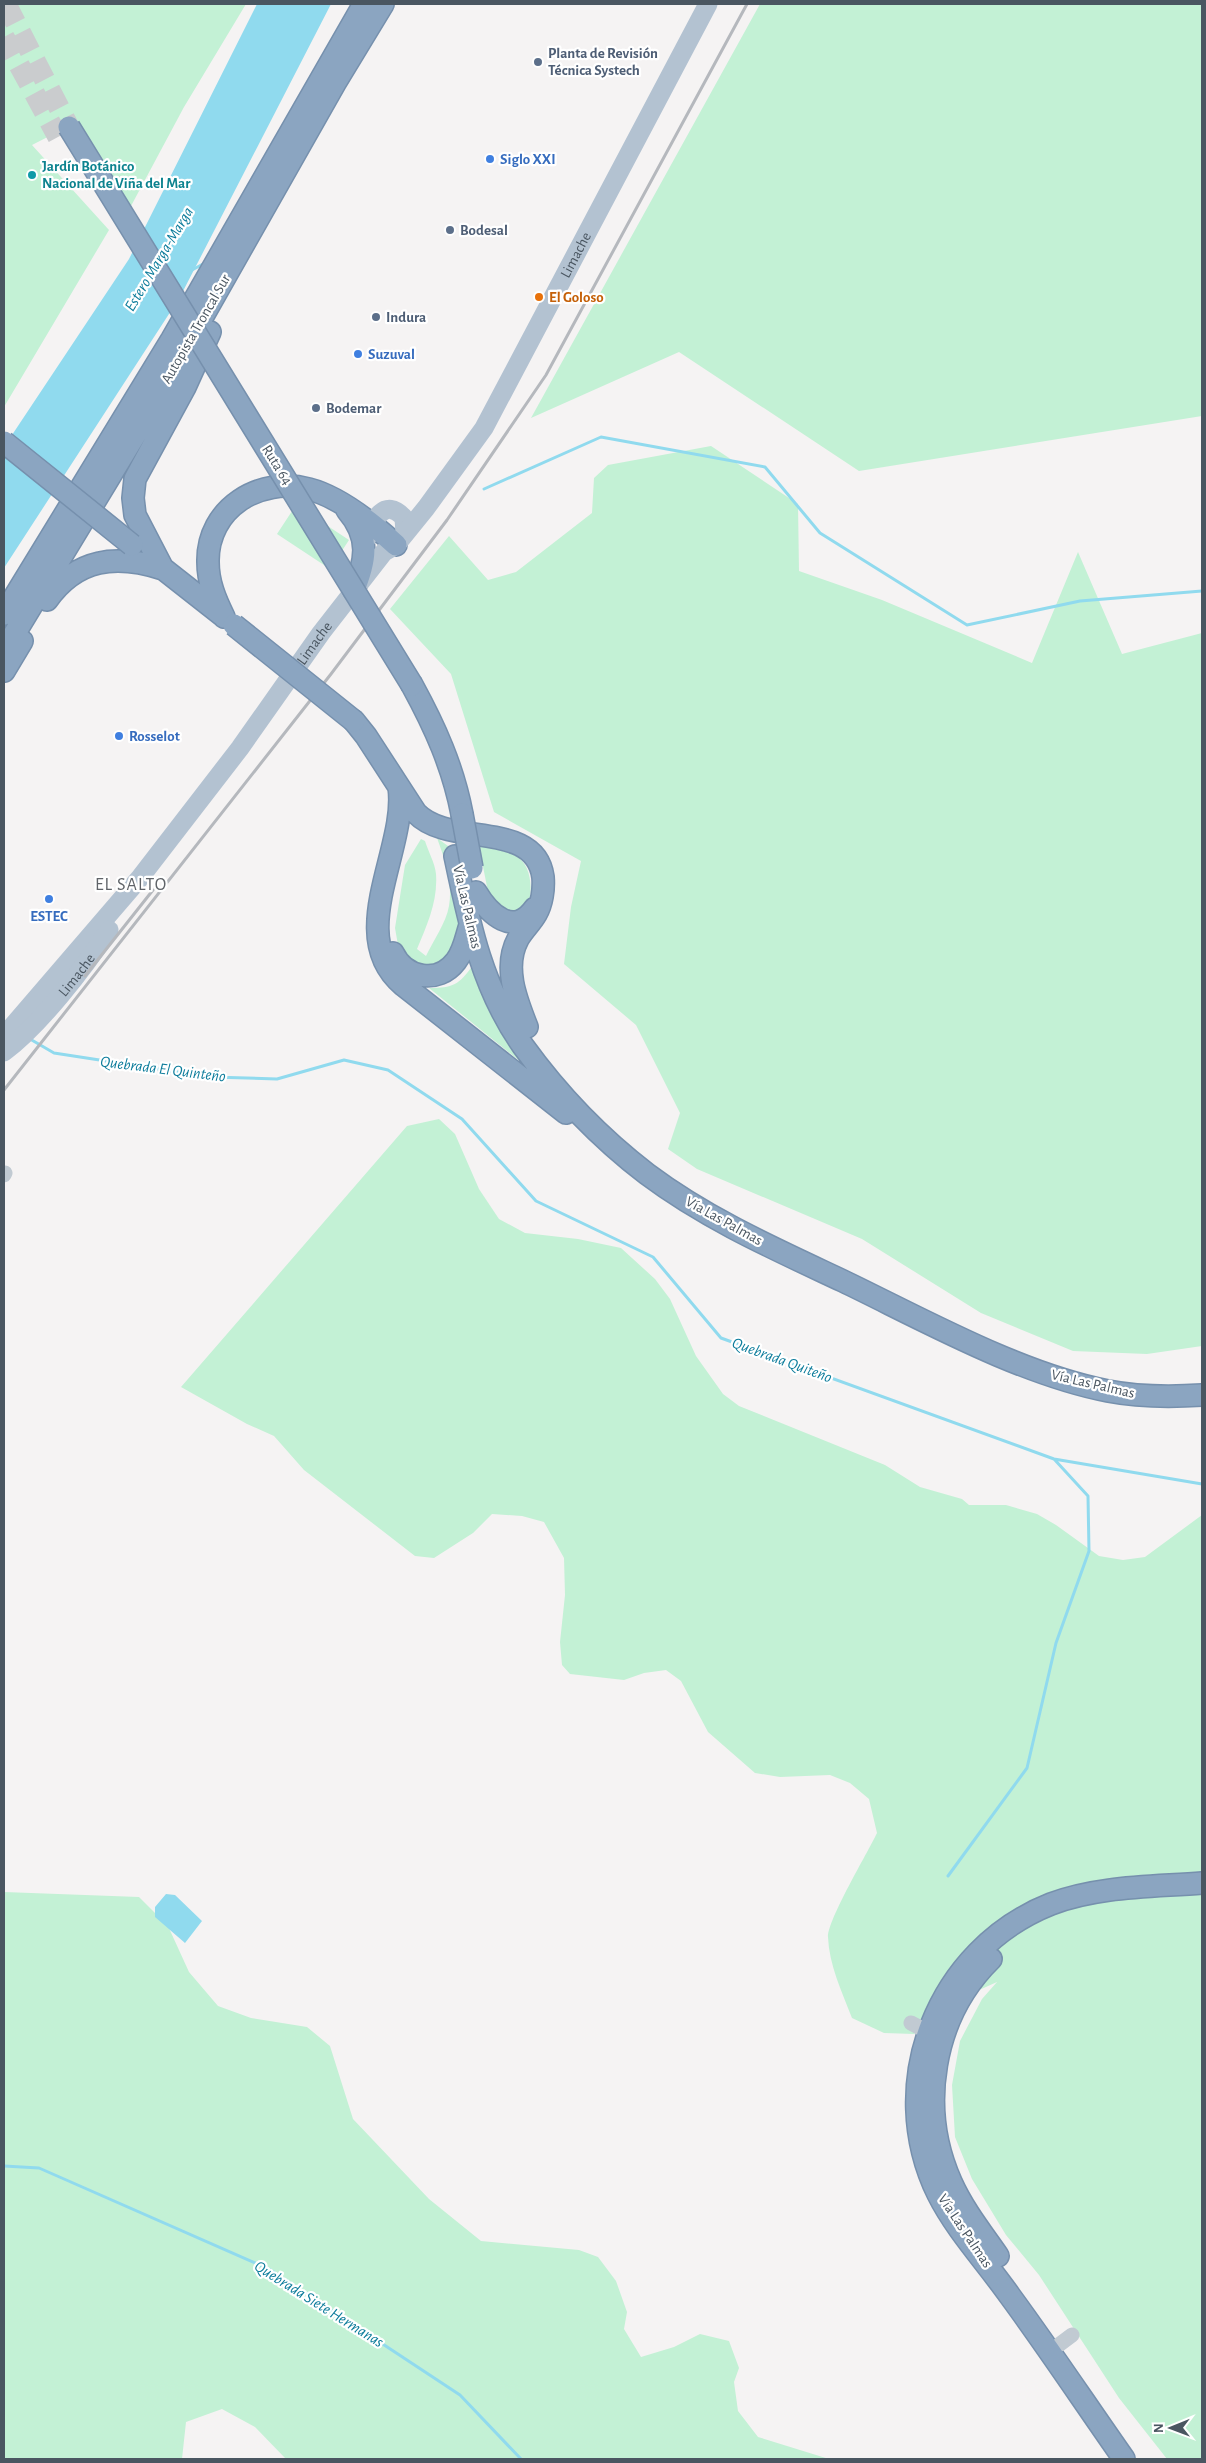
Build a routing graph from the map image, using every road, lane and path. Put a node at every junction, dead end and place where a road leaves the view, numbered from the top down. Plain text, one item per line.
1 (364, 4) edge
2 (383, 4) edge
3 (708, 4) edge
4 (63, 132) tunnel mouth
5 (255, 227) junction
6 (144, 386) junction
7 (4, 442) edge
8 (343, 506) junction
9 (372, 524) junction
10 (400, 539) junction
11 (364, 547) junction
12 (163, 569) junction
13 (353, 592) junction
14 (4, 594) edge
15 (4, 614) edge
16 (229, 621) junction
17 (4, 651) edge
18 (4, 671) edge
19 (240, 748) junction
20 (399, 787) junction
21 (439, 816) junction
22 (463, 862) junction
23 (476, 892) junction
24 (541, 900) junction
25 (470, 924) junction
26 (527, 1027) junction
27 (11, 1044) edge
28 (4, 1063) edge
29 (615, 1147) junction
30 (1202, 1384) edge
31 (1202, 1396) edge
32 (1202, 1883) edge
33 (1202, 1895) edge
34 (1124, 2459) edge
35 (1140, 2459) edge

1 - 6 highway, Autopista Troncal Sur
2 - 5 highway, Autopista Troncal Sur
3 - 10 main road, Limache
4 - 21 highway, Ruta 64
5 - 12 highway
5 - 17 highway, Autopista Troncal Sur
6 - 14 highway
6 - 15 highway, Autopista Troncal Sur
7 - 12 highway, bridge
8 - 9 highway
8 - 11 highway
8 - 16 highway
9 - 10 highway
9 - 11 main road
10 - 13 main road, Limache
10 - 19 main road, Limache
11 - 13 highway
12 - 16 highway
12 - 18 highway
13 - 19 main road, Limache
16 - 20 highway, bridge
19 - 27 main road, Limache
20 - 21 highway
20 - 29 highway
21 - 22 highway, Vía Las Palmas, bridge
21 - 24 highway
21 - 25 highway
22 - 23 highway, Vía Las Palmas
22 - 25 highway, Vía Las Palmas
23 - 24 highway
23 - 26 highway, Vía Las Palmas
24 - 26 highway
25 - 29 highway, Vía Las Palmas
26 - 30 highway, Vía Las Palmas
27 - 28 street, Limache
29 - 31 highway, Vía Las Palmas
32 - 34 highway, Vía Las Palmas
33 - 35 highway, Vía Las Palmas

